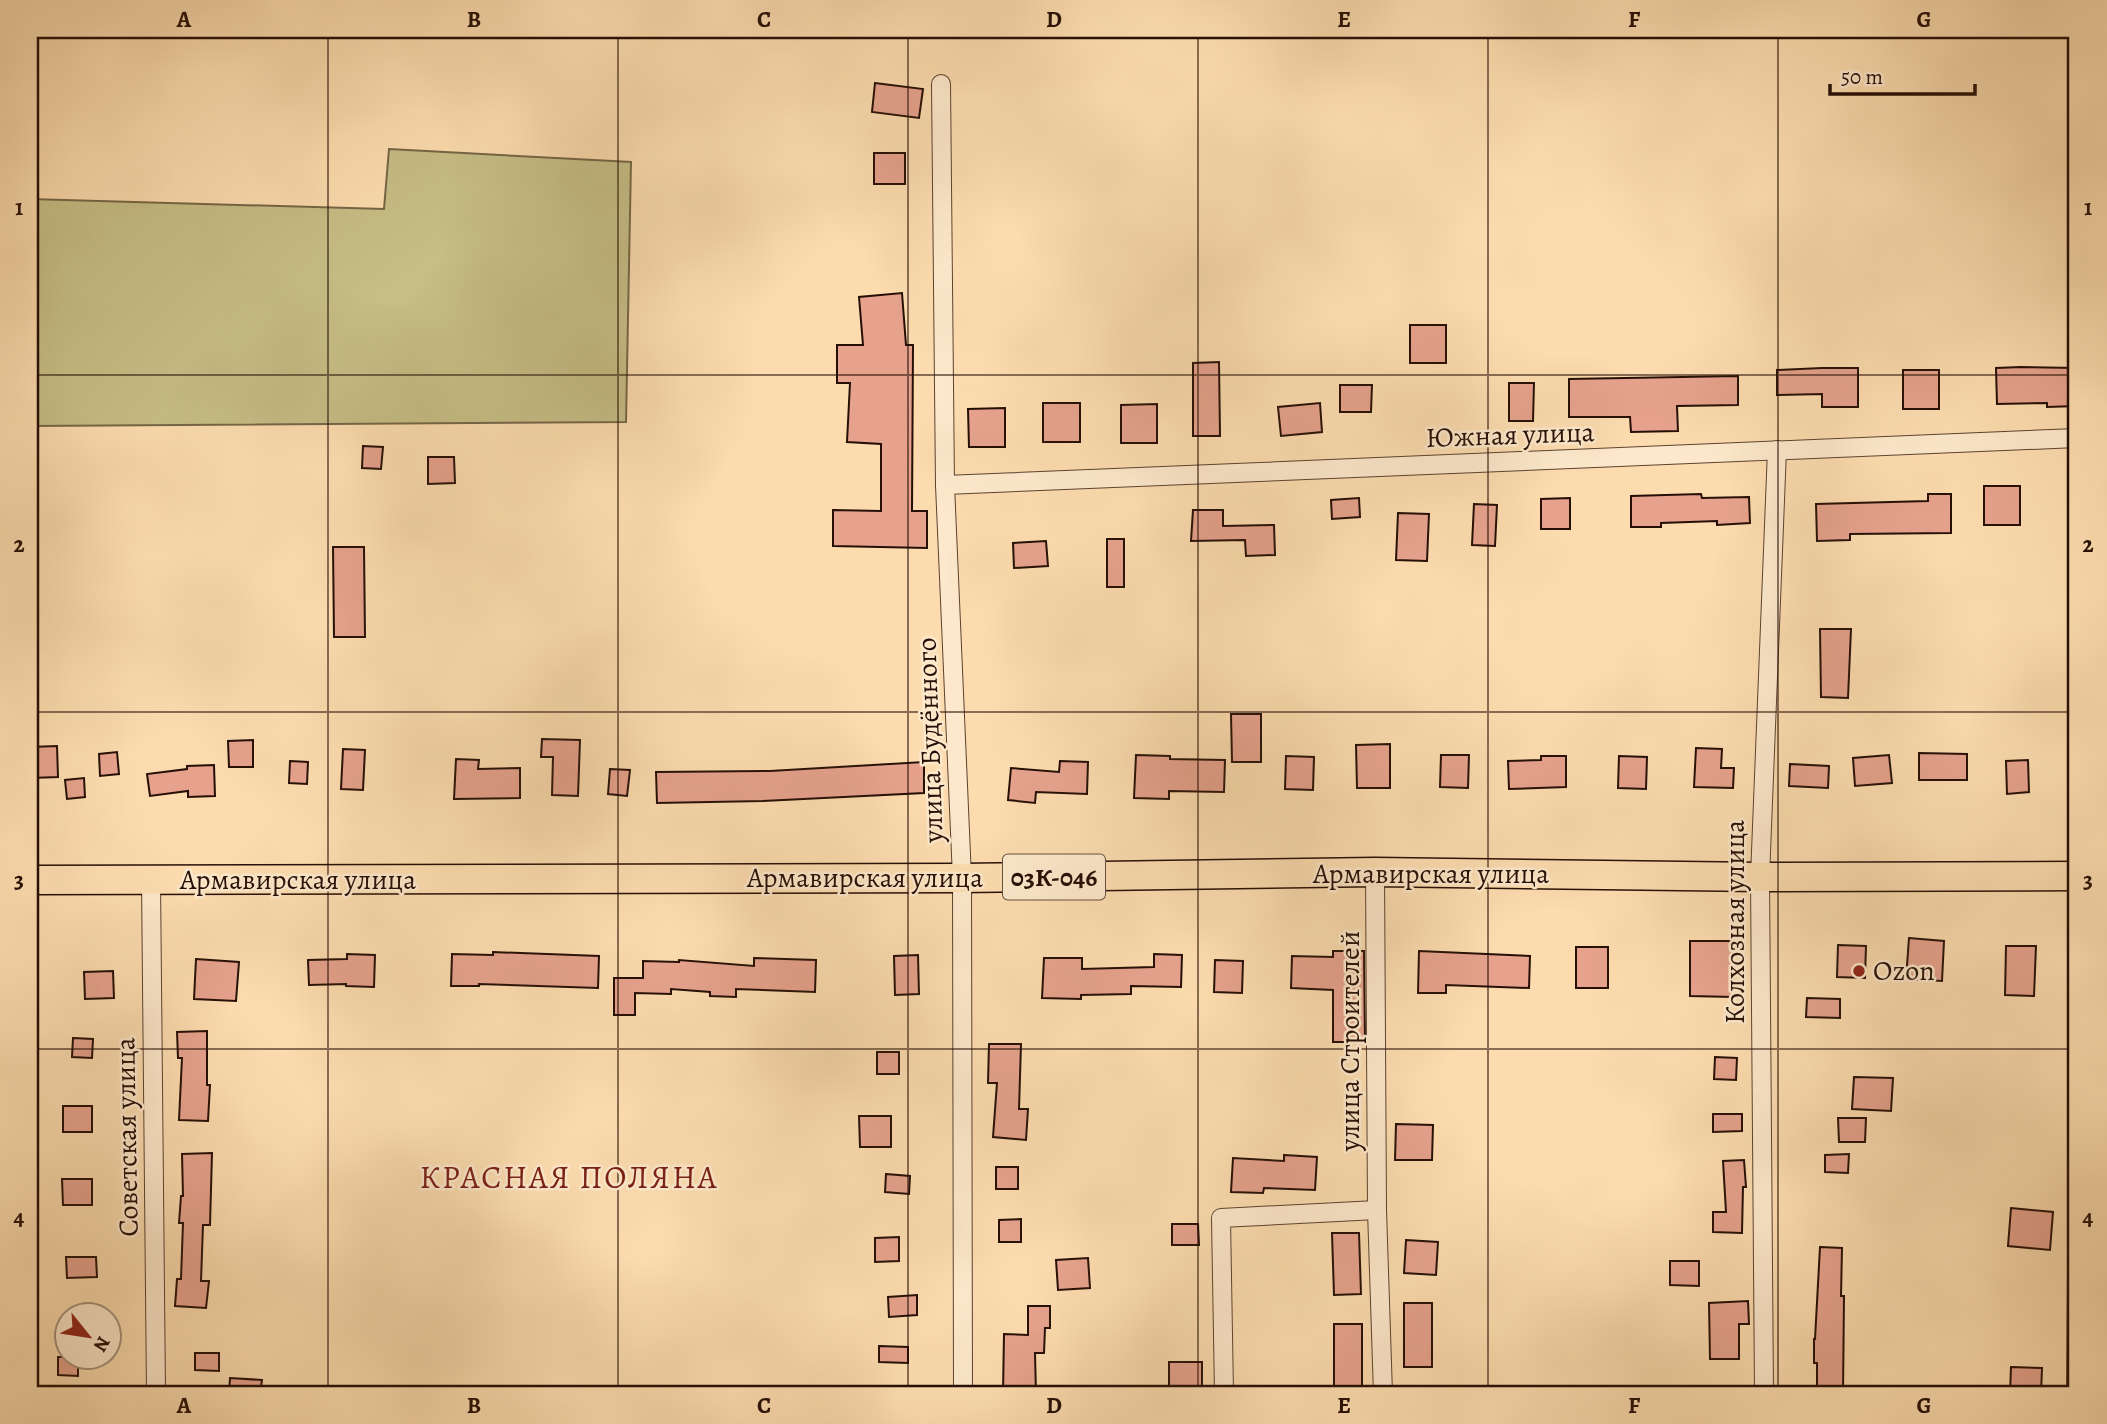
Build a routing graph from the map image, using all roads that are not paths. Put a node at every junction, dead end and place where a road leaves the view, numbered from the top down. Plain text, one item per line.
1 (941, 84) dead end
2 (2077, 438) edge
3 (1777, 450) junction
4 (945, 485) junction
5 (1375, 872) junction
6 (2077, 876) edge
7 (1760, 877) junction
8 (962, 878) junction
9 (30, 880) edge
10 (151, 880) junction
11 (1377, 1210) junction
12 (2077, 1272) edge
13 (156, 1394) edge
14 (964, 1394) edge
15 (1224, 1394) edge
16 (1383, 1394) edge
17 (1764, 1394) edge
18 (2076, 1394) edge

1 - 4 street, улица Будённого
2 - 3 street, Южная улица
3 - 4 street, Южная улица
3 - 7 street, Колхозная улица
4 - 8 street, улица Будённого
5 - 7 main road, Армавирская улица / 03К-046
5 - 8 main road, Армавирская улица / 03К-046
5 - 11 street, улица Строителей
6 - 7 main road, Армавирская улица / 03К-046
7 - 17 street, Колхозная улица
8 - 10 main road, Армавирская улица / 03К-046
8 - 14 street, улица Будённого
9 - 10 main road, Армавирская улица / 03К-046
10 - 13 street, Советская улица
11 - 15 street
11 - 16 street, улица Строителей
12 - 18 street

